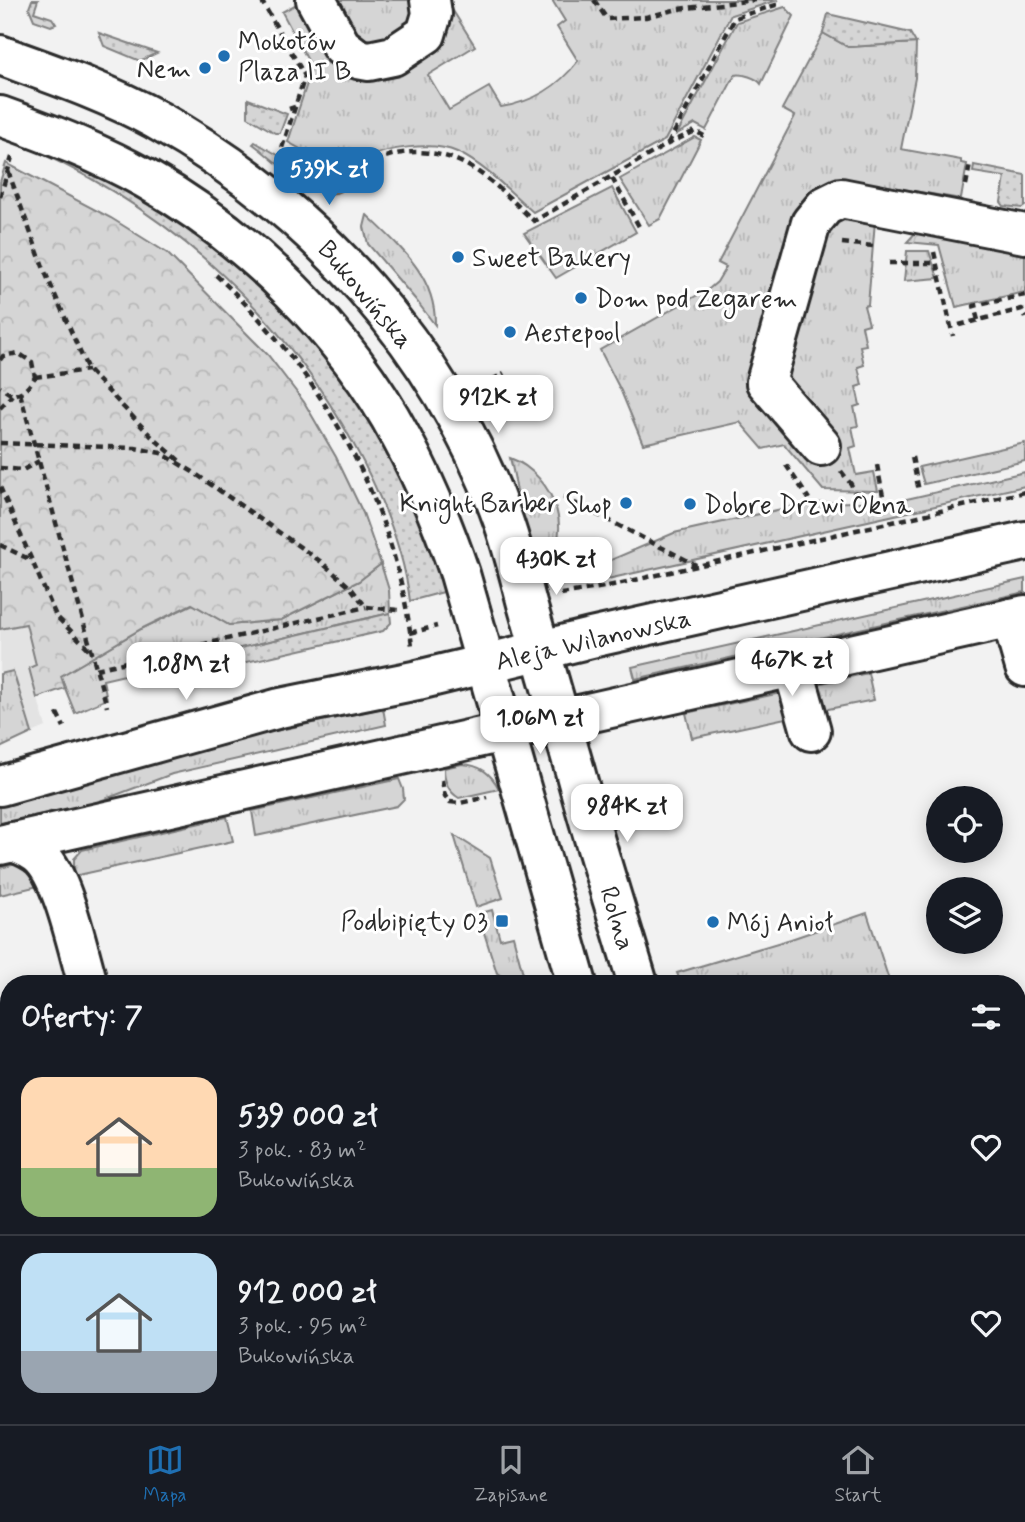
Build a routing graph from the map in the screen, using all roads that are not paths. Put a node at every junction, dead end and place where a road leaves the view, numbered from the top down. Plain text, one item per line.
1 (316, 0) edge
2 (430, 0) edge
3 (0, 55) edge
4 (0, 116) edge
5 (1025, 234) edge
6 (821, 446) dead end
7 (1025, 541) edge
8 (1018, 616) edge
9 (541, 650) junction
10 (486, 663) junction
11 (793, 667) junction
12 (1025, 667) edge
13 (561, 720) junction
14 (811, 731) dead end
15 (505, 733) junction
16 (0, 786) edge
17 (7, 843) edge
18 (85, 975) edge
19 (574, 975) edge
20 (635, 975) edge

1 - 2 street
3 - 9 street, Bukowińska
4 - 10 street, Bukowińska
5 - 6 street
7 - 9 street, Aleja Wilanowska
8 - 11 street
8 - 12 street
9 - 10 street, Aleja Wilanowska
9 - 13 street, Rolna
10 - 15 street
10 - 16 street, Aleja Wilanowska
11 - 13 street
11 - 14 street
13 - 15 street
13 - 20 street, Rolna
15 - 17 street
15 - 19 street
17 - 18 street

